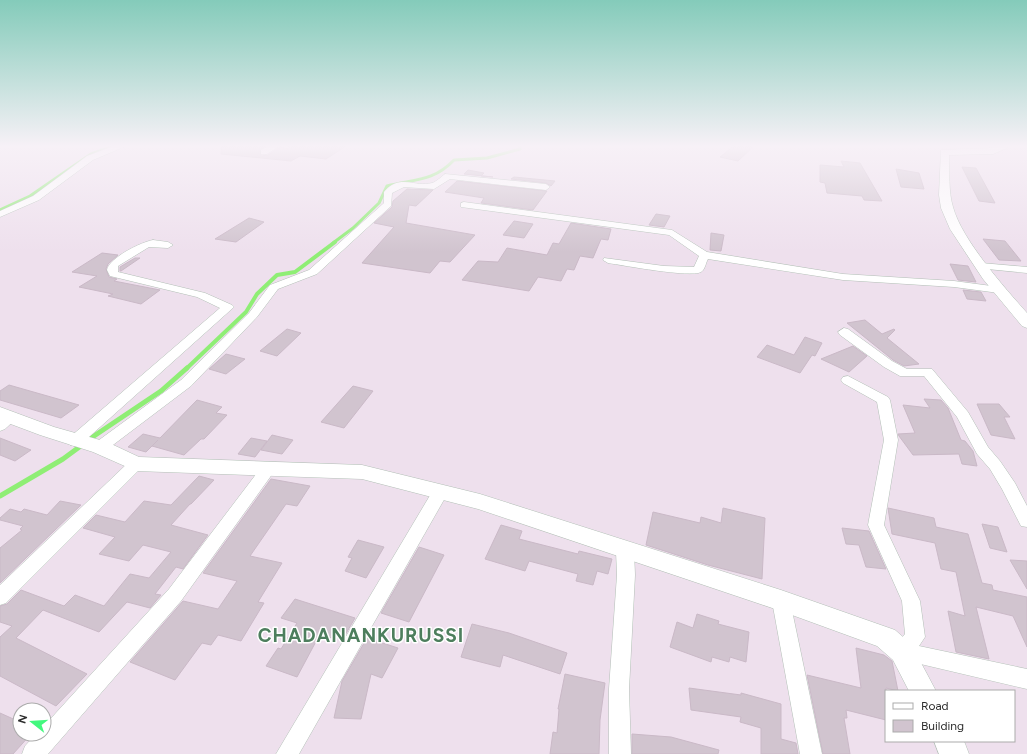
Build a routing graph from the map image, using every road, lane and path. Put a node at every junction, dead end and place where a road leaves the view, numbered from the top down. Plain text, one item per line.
1 (59, 181) edge
2 (441, 181) edge
3 (494, 181) edge
4 (945, 181) edge
5 (546, 187) dead end
6 (464, 206) dead end
7 (0, 214) edge
8 (168, 245) dead end
9 (704, 255) junction
10 (608, 260) dead end
11 (981, 266) junction
12 (1027, 270) edge
13 (999, 290) junction
14 (1027, 323) edge
15 (844, 332) dead end
16 (848, 380) dead end
17 (4, 418) edge
18 (88, 444) junction
19 (136, 464) junction
20 (268, 470) junction
21 (441, 491) junction
22 (1027, 521) edge
23 (625, 551) junction
24 (0, 597) edge
25 (781, 601) junction
26 (902, 652) junction
27 (1027, 679) edge
28 (921, 690) edge
29 (948, 742) edge
30 (33, 754) edge
31 (287, 754) edge
32 (620, 754) edge
33 (811, 754) edge
34 (954, 754) edge

1 - 7 street
2 - 18 street
3 - 5 street
4 - 11 street
6 - 9 street
8 - 18 street
9 - 10 street
9 - 13 street
11 - 12 street
11 - 13 street
13 - 14 street
15 - 22 street
16 - 26 street
17 - 18 street
18 - 19 street
19 - 20 street
19 - 24 street
20 - 21 street
20 - 30 street
21 - 23 street
21 - 31 street
23 - 25 street
23 - 32 street
25 - 26 street
25 - 33 street
26 - 27 street
26 - 28 street
29 - 34 street

